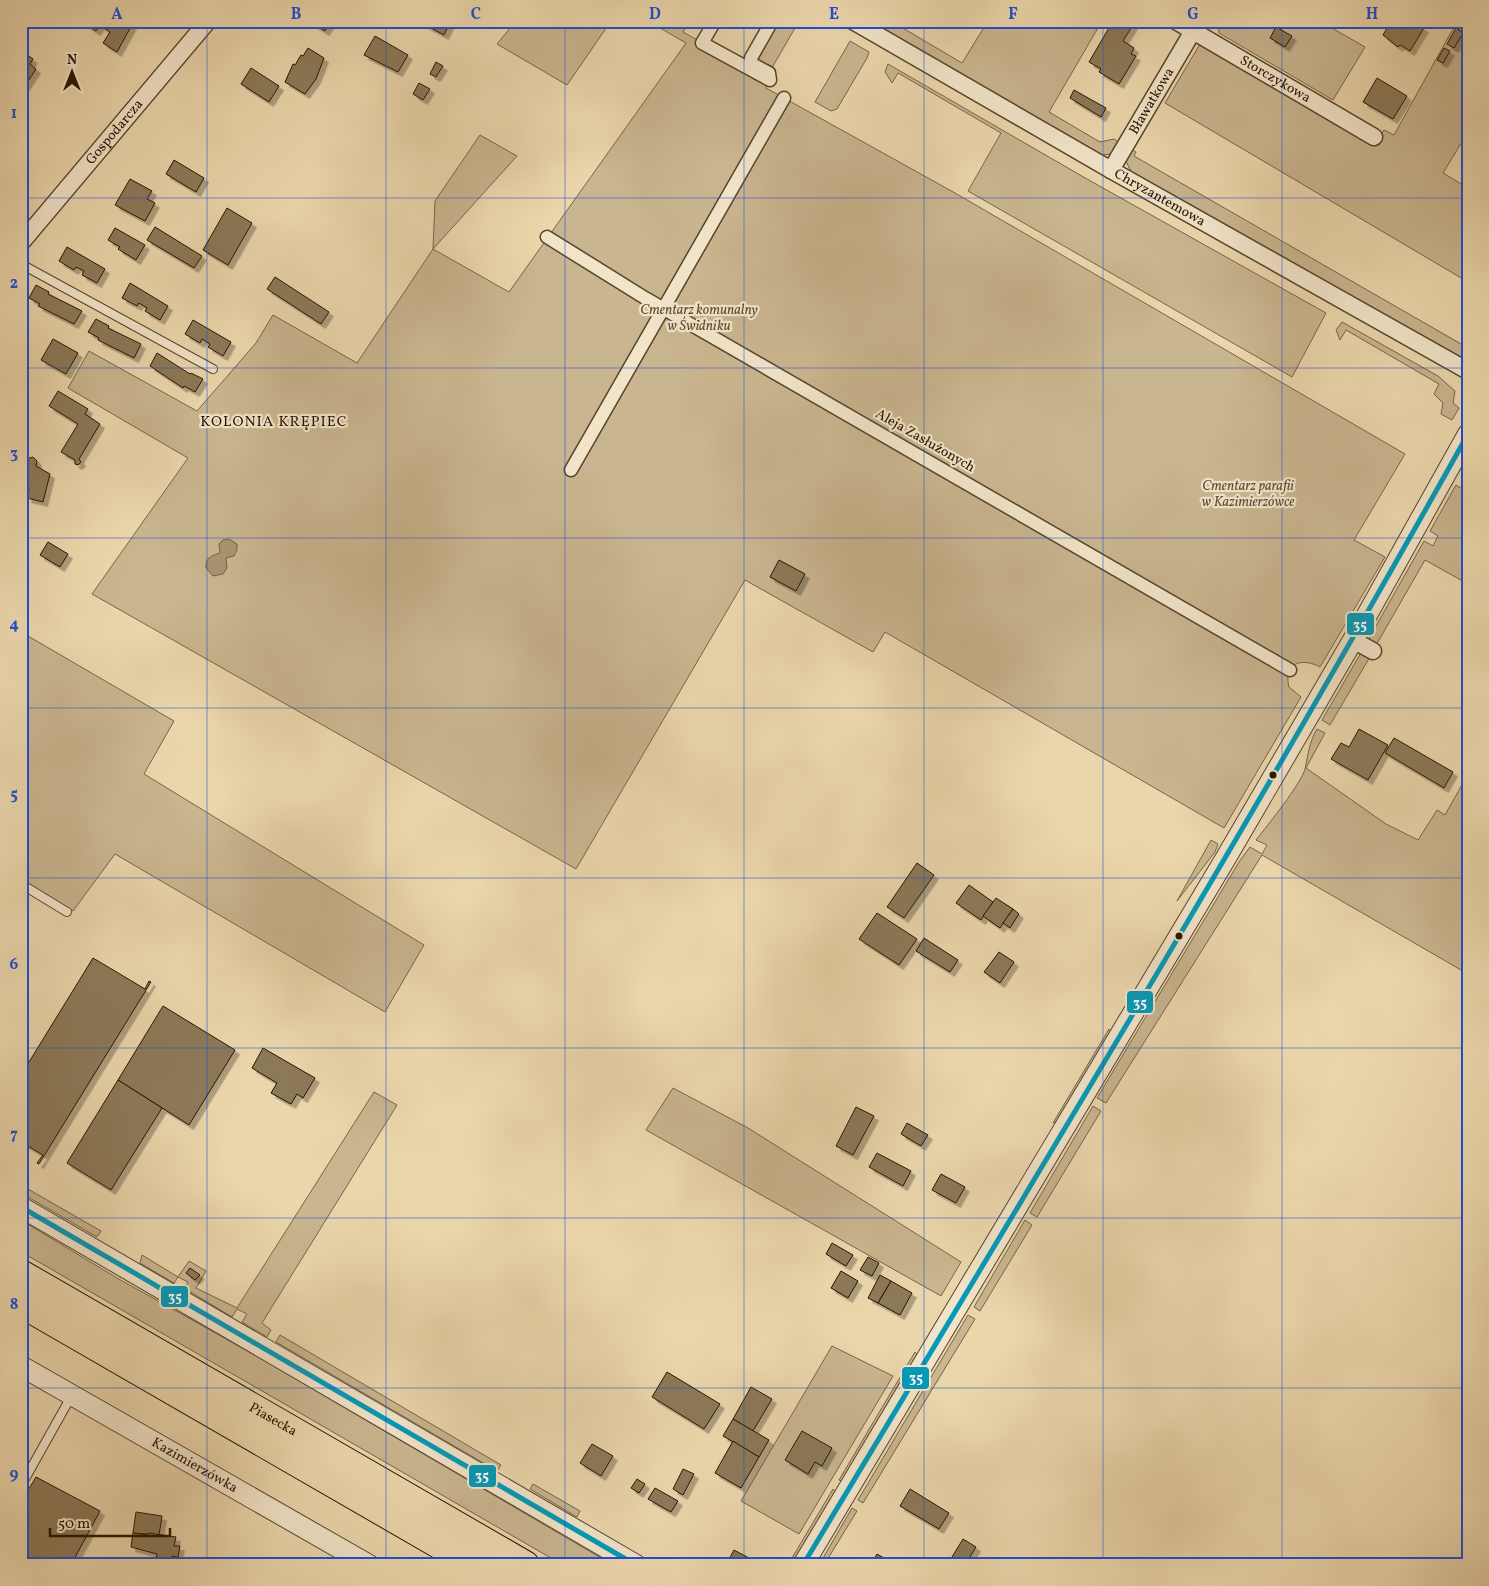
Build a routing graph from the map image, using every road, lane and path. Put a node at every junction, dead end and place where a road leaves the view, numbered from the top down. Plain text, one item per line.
1 (208, 21) edge
2 (715, 21) edge
3 (772, 21) edge
4 (853, 21) edge
5 (1176, 21) edge
6 (1199, 29) edge
7 (784, 98) dead end
8 (1374, 137) dead end
9 (1111, 170) junction
10 (546, 237) dead end
11 (21, 243) edge
12 (21, 264) edge
13 (665, 308) junction
14 (213, 369) dead end
15 (1468, 371) edge
16 (1468, 434) edge
17 (571, 470) dead end
18 (1353, 640) junction
19 (1373, 651) dead end
20 (1290, 670) dead end
21 (21, 884) edge
22 (67, 912) dead end
23 (21, 1207) edge
24 (21, 1274) edge
25 (21, 1303) edge
26 (21, 1366) edge
27 (72, 1396) junction
28 (21, 1486) edge
29 (369, 1565) edge
30 (475, 1565) edge
31 (524, 1565) edge
32 (636, 1565) edge
33 (803, 1565) edge

1 - 11 street, Gospodarcza
2 - 3 street
4 - 9 street, Chryzantemowa
5 - 6 street, Storczykowa
6 - 8 street, Storczykowa
6 - 9 street, Bławatkowa
7 - 13 street
9 - 15 street, Chryzantemowa
10 - 13 street, Aleja Zasłużonych
12 - 14 lane
13 - 17 street
13 - 20 street, Aleja Zasłużonych
16 - 18 street
18 - 19 street
18 - 33 street
21 - 22 lane
23 - 32 street
24 - 31 highway, Piasecka
25 - 30 highway, Piasecka
26 - 27 street, Kazimierzówka
27 - 28 lane
27 - 29 street, Kazimierzówka

